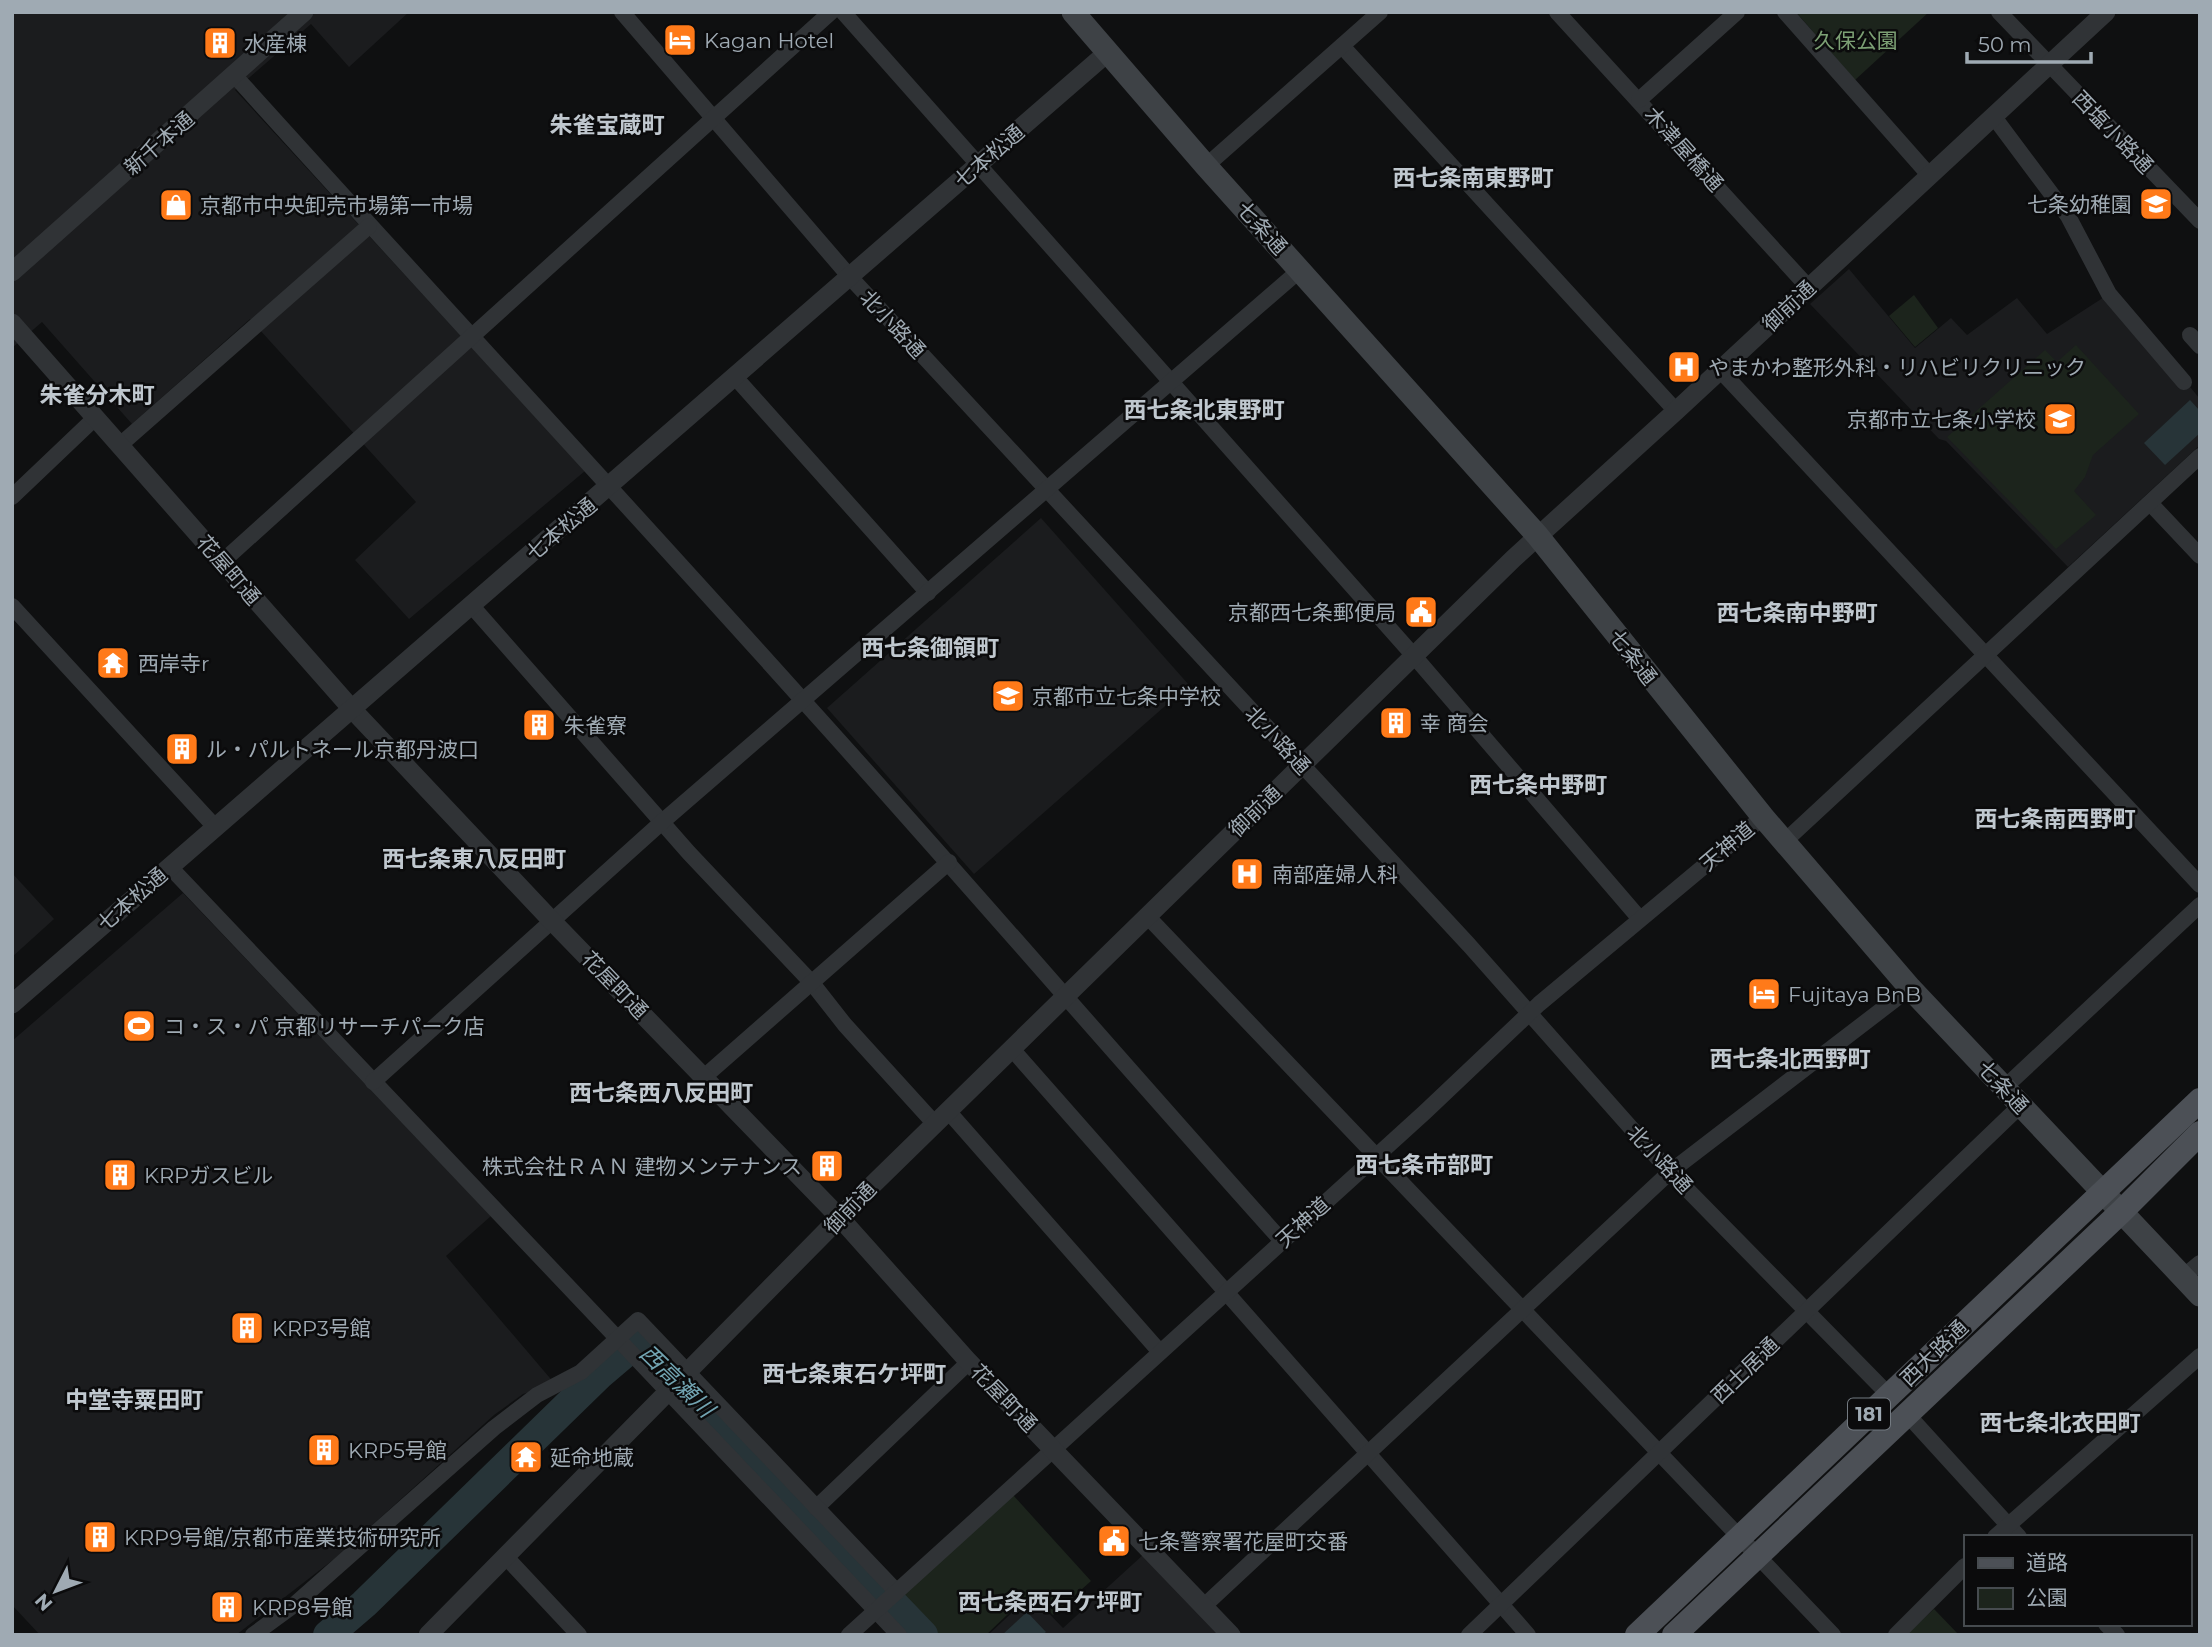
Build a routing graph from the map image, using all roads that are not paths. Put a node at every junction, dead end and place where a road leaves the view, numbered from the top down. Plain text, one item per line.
1 (304, 12) edge
2 (622, 12) edge
3 (831, 12) edge
4 (843, 12) edge
5 (1073, 12) edge
6 (1380, 12) edge
7 (1557, 12) edge
8 (1737, 12) edge
9 (1784, 12) edge
10 (1999, 12) edge
11 (2106, 12) edge
12 (1342, 46) junction
13 (1108, 52) junction
14 (2048, 66) junction
15 (235, 76) junction
16 (1639, 100) junction
17 (1994, 117) junction
18 (713, 118) junction
19 (978, 165) junction
20 (1206, 166) junction
21 (1930, 176) junction
22 (2200, 221) edge
23 (369, 226) junction
24 (1300, 270) junction
25 (12, 272) edge
26 (850, 277) junction
27 (1809, 288) junction
28 (16, 334) edge
29 (470, 337) junction
30 (1720, 370) junction
31 (735, 377) junction
32 (2184, 382) dead end
33 (1170, 383) junction
34 (1676, 411) junction
35 (95, 418) junction
36 (120, 445) junction
37 (2200, 456) edge
38 (608, 488) junction
39 (1048, 491) junction
40 (12, 497) edge
41 (2150, 503) junction
42 (1537, 536) junction
43 (2200, 556) edge
44 (222, 562) junction
45 (928, 593) junction
46 (471, 605) junction
47 (12, 606) edge
48 (1985, 652) junction
49 (1414, 656) junction
50 (804, 701) junction
51 (351, 708) junction
52 (1302, 765) junction
53 (1763, 817) junction
54 (662, 822) junction
55 (216, 828) junction
56 (1784, 842) junction
57 (948, 862) junction
58 (169, 866) junction
59 (2200, 885) edge
60 (2200, 905) edge
61 (1148, 918) junction
62 (1640, 919) junction
63 (551, 920) junction
64 (812, 984) junction
65 (1910, 988) junction
66 (1064, 998) junction
67 (12, 1004) edge
68 (1530, 1015) junction
69 (1012, 1049) junction
70 (704, 1077) junction
71 (373, 1082) junction
72 (2004, 1088) junction
73 (2200, 1100) edge
74 (2020, 1106) junction
75 (942, 1118) junction
76 (2200, 1133) edge
77 (1377, 1155) junction
78 (1670, 1172) junction
79 (2102, 1193) junction
80 (2121, 1212) junction
81 (841, 1219) junction
82 (1282, 1241) junction
83 (2192, 1270) edge
84 (1226, 1292) junction
85 (2200, 1295) edge
86 (1524, 1309) junction
87 (1807, 1311) junction
88 (625, 1345) junction
89 (1160, 1352) junction
90 (2200, 1356) edge
91 (969, 1362) junction
92 (678, 1382) junction
93 (1897, 1404) junction
94 (1052, 1448) junction
95 (1659, 1452) junction
96 (1369, 1454) junction
97 (816, 1508) junction
98 (2007, 1525) junction
99 (1997, 1535) edge
100 (2017, 1535) edge
101 (1737, 1536) junction
102 (1758, 1555) junction
103 (505, 1556) junction
104 (1964, 1567) edge
105 (895, 1594) junction
106 (1501, 1604) junction
107 (1204, 1606) junction
108 (877, 1609) junction
109 (253, 1635) edge
110 (428, 1635) edge
111 (579, 1635) edge
112 (849, 1635) edge
113 (899, 1635) edge
114 (1231, 1635) edge
115 (1469, 1635) edge
116 (1528, 1635) edge
117 (1636, 1635) edge
118 (1674, 1635) edge
119 (1833, 1635) edge
120 (1896, 1635) edge

1 - 15 street, 新千本通
2 - 18 street, 北小路通
3 - 18 street
4 - 19 street
5 - 13 main road, 七条通
6 - 12 street
7 - 16 street, 木津屋橋通
8 - 16 street
9 - 21 street
10 - 14 street, 西塩小路通
11 - 14 street, 御前通
12 - 20 street
12 - 34 street
13 - 19 street, 七本松通
13 - 20 main road, 七条通
14 - 17 street, 御前通
14 - 22 street, 西塩小路通
15 - 23 street
15 - 25 street, 新千本通
16 - 27 street, 木津屋橋通
17 - 21 street, 御前通
17 - 32 street
18 - 26 street, 北小路通
18 - 29 street
19 - 26 street, 七本松通
19 - 33 street
20 - 24 main road, 七条通
21 - 27 street, 御前通
23 - 29 street
23 - 36 street
24 - 33 street
24 - 42 main road, 七条通
26 - 31 street, 七本松通
26 - 39 street, 北小路通
27 - 30 street, 御前通
28 - 35 street, 花屋町通
29 - 38 street
29 - 44 street
30 - 34 street, 御前通
30 - 48 street
31 - 38 street, 七本松通
31 - 45 street
33 - 39 street
33 - 49 street
34 - 42 street, 御前通
35 - 36 street, 花屋町通
35 - 40 street
36 - 44 street, 花屋町通
37 - 41 street, 天神道
38 - 46 street, 七本松通
38 - 50 street
39 - 45 street
39 - 52 street, 北小路通
41 - 43 street
41 - 48 street, 天神道
42 - 49 street, 御前通
42 - 53 main road, 七条通
44 - 51 street, 花屋町通
45 - 50 street
46 - 51 street, 七本松通
46 - 54 street
47 - 55 street
48 - 56 street, 天神道
48 - 59 street
49 - 52 street, 御前通
49 - 62 street
50 - 54 street
50 - 57 street
51 - 55 street, 七本松通
51 - 63 street, 花屋町通
52 - 61 street, 御前通
52 - 68 street, 北小路通
53 - 56 main road, 七条通
53 - 62 street, 天神道
54 - 63 street
54 - 64 street
55 - 58 street, 七本松通
56 - 65 main road, 七条通
57 - 64 street
57 - 66 street
58 - 67 street, 七本松通
58 - 71 street
60 - 72 street
61 - 66 street, 御前通
61 - 77 street
62 - 68 street, 天神道
63 - 70 street, 花屋町通
63 - 71 street
64 - 70 street
64 - 75 street
65 - 72 main road, 七条通
65 - 78 street
66 - 69 street, 御前通
66 - 82 street
68 - 77 street, 天神道
68 - 78 street, 北小路通
69 - 75 street, 御前通
69 - 84 street
70 - 81 street, 花屋町通
71 - 88 street
72 - 74 main road, 七条通
73 - 79 main road, 西大路通 / 181
74 - 79 main road, 七条通
74 - 87 street, 西土居通
75 - 81 street, 御前通
75 - 89 street
76 - 80 main road, 西大路通 / 181
77 - 82 street, 天神道
77 - 86 street
78 - 86 street
78 - 87 street, 北小路通
79 - 80 main road, 七条通
79 - 93 main road, 西大路通 / 181
80 - 83 main road, 七条通
80 - 93 main road, 西大路通 / 181
81 - 91 street, 花屋町通
81 - 92 street, 御前通
82 - 84 street, 天神道
83 - 85 main road, 七条通
84 - 89 street, 天神道
84 - 96 street
86 - 95 street
86 - 96 street
87 - 93 street, 北小路通
87 - 95 street, 西土居通
88 - 92 street
88 - 92 street
88 - 109 street
89 - 94 street, 天神道
90 - 98 street
91 - 94 street, 花屋町通
91 - 97 street
92 - 97 street
92 - 103 street, 御前通
92 - 108 street
93 - 98 street, 北小路通
93 - 101 main road, 西大路通 / 181
93 - 102 main road, 西大路通 / 181
94 - 105 street, 天神道
94 - 107 street, 花屋町通
95 - 101 street
95 - 106 street, 西土居通
96 - 106 street
96 - 107 street
97 - 105 street
98 - 99 street
98 - 100 street, 北小路通
101 - 102 street
101 - 117 main road, 西大路通 / 181
102 - 118 main road, 西大路通 / 181
102 - 119 street
103 - 110 street, 御前通
103 - 111 street
104 - 120 street
105 - 108 street, 天神道
106 - 115 street, 西土居通
106 - 116 street
107 - 114 street, 花屋町通
108 - 112 street, 天神道
108 - 113 street

